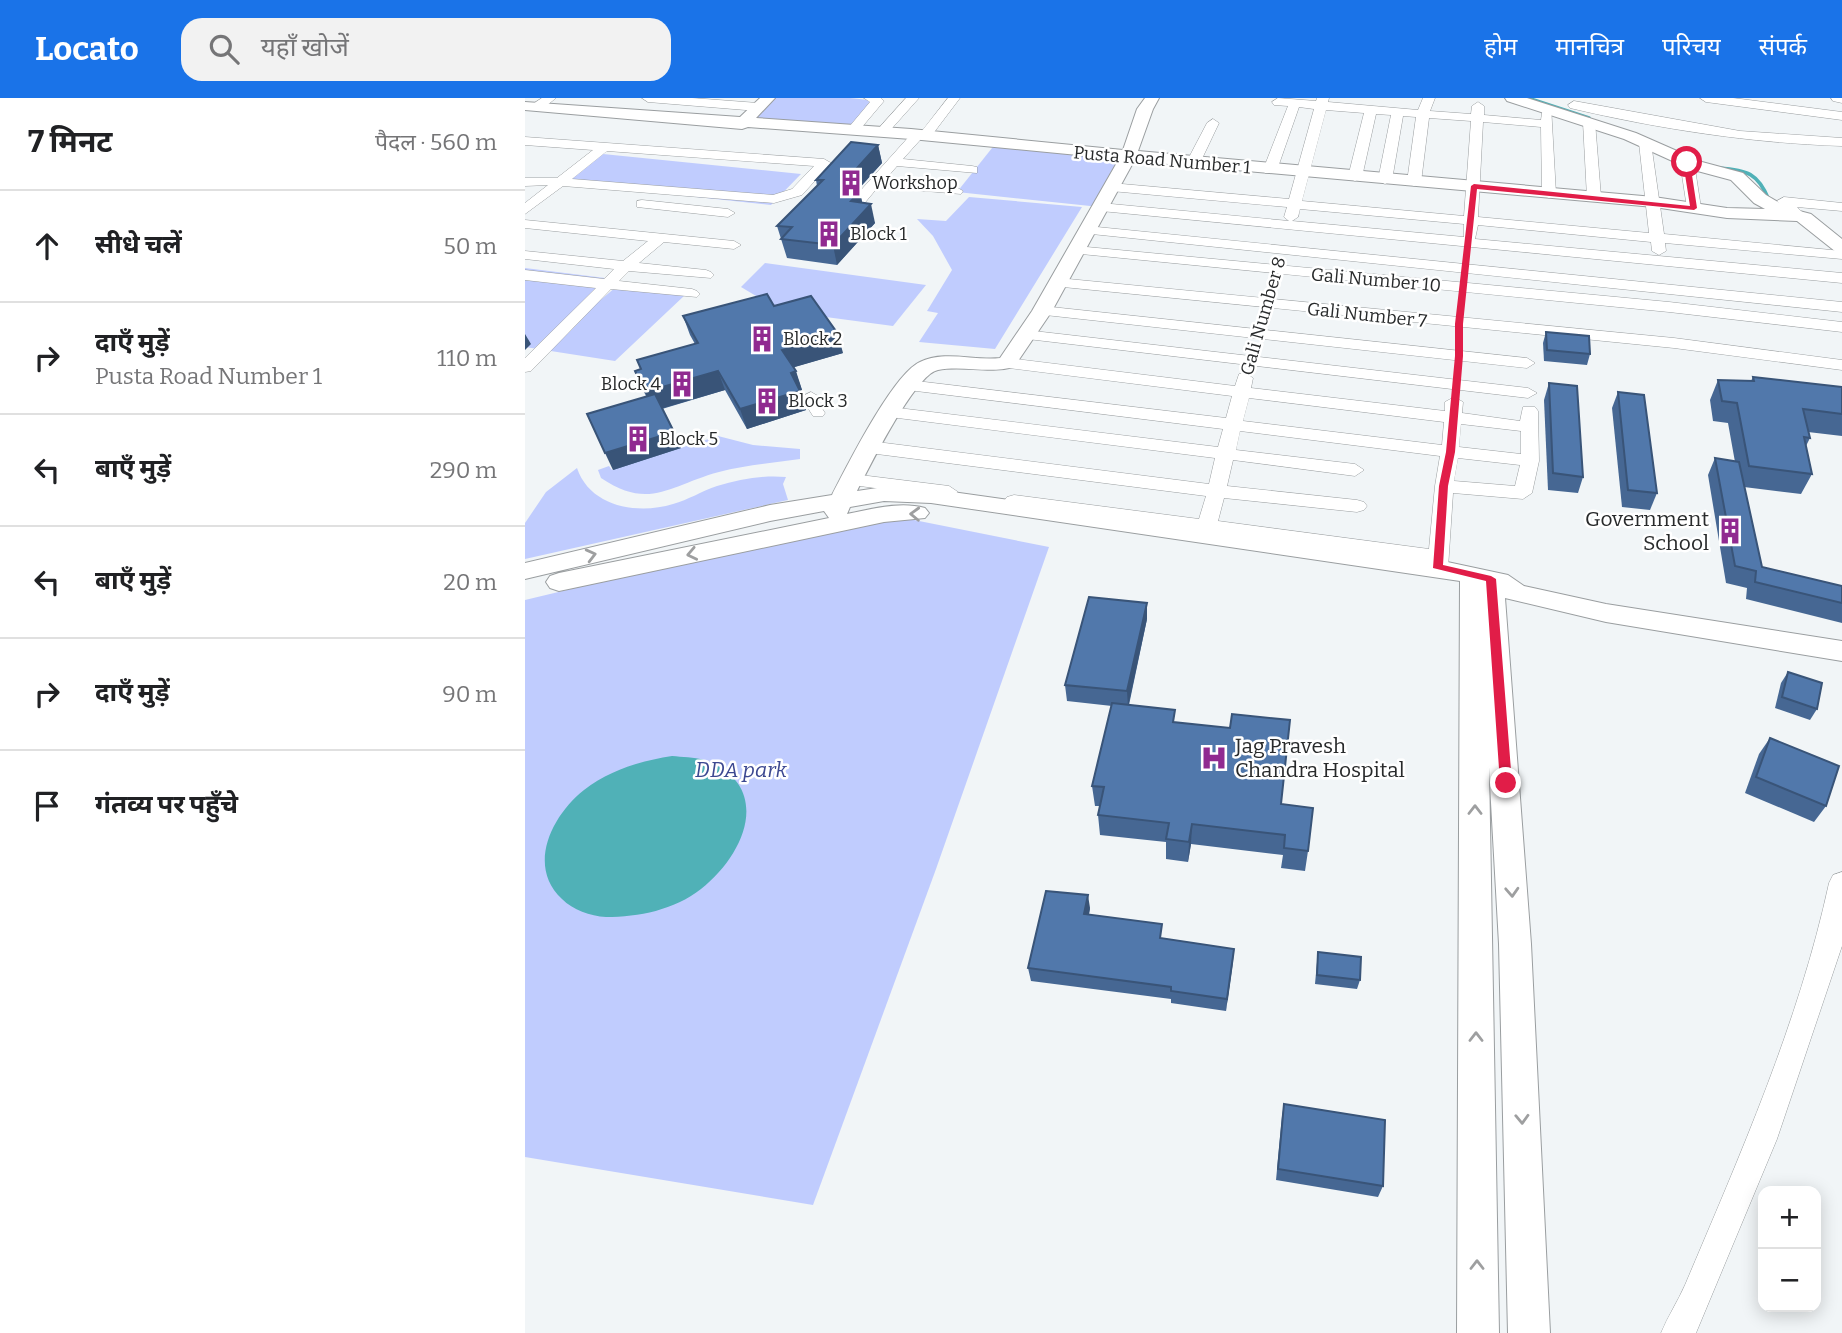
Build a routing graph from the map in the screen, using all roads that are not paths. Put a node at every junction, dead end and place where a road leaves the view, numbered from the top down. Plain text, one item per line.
1 (648, 98) edge
2 (870, 98) edge
3 (913, 98) edge
4 (954, 98) edge
5 (1152, 98) edge
6 (1429, 98) edge
7 (1512, 98) edge
8 (1706, 98) edge
9 (1278, 102) dead end
10 (1322, 102) edge
11 (763, 103) edge
12 (1295, 103) junction
13 (1351, 103) edge
14 (537, 104) edge
15 (1574, 105) dead end
16 (1371, 109) junction
17 (1398, 112) junction
18 (1478, 112) junction
19 (1423, 114) junction
20 (1842, 116) edge
21 (1548, 117) junction
22 (1589, 122) junction
23 (1213, 123) dead end
24 (743, 124) junction
25 (853, 130) junction
26 (882, 132) junction
27 (921, 136) junction
28 (525, 141) edge
29 (1842, 142) edge
30 (1645, 143) junction
31 (603, 148) junction
32 (894, 162) junction
33 (1687, 162) junction
34 (1192, 163) junction
35 (972, 170) dead end
36 (1270, 170) junction
37 (1122, 173) junction
38 (1355, 177) junction
39 (1385, 180) junction
40 (525, 182) edge
41 (558, 182) junction
42 (1414, 182) junction
43 (876, 183) junction
44 (1474, 186) junction
45 (1295, 189) junction
46 (956, 191) dead end
47 (544, 194) junction
48 (1549, 194) junction
49 (746, 197) junction
50 (1594, 197) junction
51 (858, 202) edge
52 (1654, 202) junction
53 (1101, 206) junction
54 (1842, 207) edge
55 (1694, 208) junction
56 (525, 209) edge
57 (1794, 210) junction
58 (728, 213) junction
59 (1471, 220) junction
60 (1289, 223) junction
61 (531, 224) edge
62 (1087, 230) junction
63 (597, 231) junction
64 (525, 235) edge
65 (660, 237) junction
66 (1658, 238) junction
67 (696, 241) junction
68 (1469, 241) junction
69 (1838, 242) edge
70 (734, 245) dead end
71 (1076, 250) junction
72 (1281, 250) junction
73 (525, 255) edge
74 (1842, 255) edge
75 (563, 259) junction
76 (1660, 261) junction
77 (626, 266) junction
78 (1466, 268) junction
79 (1276, 271) junction
80 (525, 275) edge
81 (706, 275) dead end
82 (1842, 278) edge
83 (1058, 283) junction
84 (608, 284) junction
85 (1463, 289) junction
86 (1666, 289) junction
87 (692, 294) dead end
88 (1266, 304) junction
89 (1842, 307) edge
90 (1042, 311) junction
91 (1459, 324) junction
92 (1672, 325) junction
93 (1842, 327) edge
94 (1527, 329) junction
95 (1258, 334) junction
96 (1024, 335) junction
97 (1459, 356) junction
98 (1250, 361) junction
99 (1007, 363) junction
100 (1527, 363) junction
101 (1842, 365) edge
102 (525, 367) edge
103 (908, 385) junction
104 (1456, 385) junction
105 (1241, 391) junction
106 (1528, 393) junction
107 (811, 396) dead end
108 (890, 412) junction
109 (818, 414) dead end
110 (1452, 417) junction
111 (1232, 425) junction
112 (1529, 427) junction
113 (869, 447) junction
114 (1450, 452) junction
115 (1225, 454) junction
116 (1530, 461) junction
117 (1355, 470) dead end
118 (1444, 486) junction
119 (846, 491) junction
120 (1215, 491) junction
121 (1356, 506) dead end
122 (831, 524) junction
123 (1206, 530) junction
124 (1438, 562) junction
125 (525, 571) edge
126 (1489, 587) junction
127 (525, 589) edge
128 (1842, 651) edge
129 (1842, 883) edge
130 (1478, 1333) edge
131 (1529, 1333) edge
132 (1678, 1333) edge

1 - 11 street
2 - 25 street
3 - 26 street
4 - 27 street
5 - 37 street
6 - 19 street
7 - 21 street
8 - 20 street
9 - 12 street
10 - 12 street
10 - 13 street
10 - 45 street, Gali Number 8
11 - 24 street
12 - 36 street
13 - 16 street
14 - 24 street, Pusta Road Number 1
15 - 29 street
16 - 17 street
16 - 38 street
17 - 19 street
17 - 39 street
18 - 19 street
18 - 21 street
18 - 44 street
19 - 42 street
21 - 22 street
21 - 48 street
22 - 30 street
22 - 50 street
23 - 34 street
24 - 25 street, Pusta Road Number 1
25 - 26 street, Pusta Road Number 1
26 - 27 street, Pusta Road Number 1
27 - 32 street
27 - 37 street, Pusta Road Number 1
28 - 31 street
30 - 33 street
30 - 52 street
31 - 41 street
31 - 49 street
32 - 35 street
32 - 43 street
33 - 55 street
33 - 57 street
34 - 36 street, Pusta Road Number 1
34 - 37 street, Pusta Road Number 1
36 - 45 street, Pusta Road Number 1
37 - 45 street
37 - 53 street
38 - 39 street, Pusta Road Number 1
38 - 45 street, Pusta Road Number 1
39 - 42 street, Pusta Road Number 1
40 - 41 street
41 - 47 street
41 - 49 street
42 - 44 street, Pusta Road Number 1
43 - 46 street
43 - 51 street
44 - 48 street, Pusta Road Number 1
44 - 59 street
45 - 59 street
45 - 60 street, Gali Number 8
47 - 56 street
47 - 58 street
48 - 50 street, Pusta Road Number 1
49 - 58 street
50 - 52 street, Pusta Road Number 1
52 - 55 street, Pusta Road Number 1
52 - 66 street
53 - 60 street
53 - 62 street
54 - 57 street
55 - 57 street, Pusta Road Number 1
57 - 69 street
58 - 67 street
59 - 66 street
59 - 68 street
60 - 68 street
60 - 72 street, Gali Number 8
61 - 63 street
61 - 64 street
62 - 71 street
62 - 72 street
63 - 65 street
63 - 75 street
65 - 67 street
65 - 77 street
66 - 74 street
66 - 76 street
67 - 70 street
68 - 76 street
68 - 78 street
71 - 79 street, Gali Number 10
71 - 83 street
72 - 78 street
72 - 79 street, Gali Number 8
73 - 75 street
75 - 77 street
76 - 82 street
76 - 86 street
77 - 81 street
77 - 84 street
78 - 85 street
78 - 86 street
79 - 85 street, Gali Number 10
79 - 88 street, Gali Number 8
80 - 84 street
83 - 88 street, Gali Number 7
83 - 90 street
84 - 87 street
84 - 102 street
85 - 91 street
85 - 92 street, Gali Number 10
86 - 89 street
86 - 92 street
88 - 91 street, Gali Number 7
88 - 95 street, Gali Number 8
90 - 95 street
90 - 96 street
91 - 94 street, Gali Number 7
91 - 97 street
92 - 93 street, Gali Number 10
92 - 94 street, Gali Number 7
92 - 101 street, Gali Number 7
94 - 100 street
95 - 97 street
95 - 98 street, Gali Number 8
96 - 98 street
96 - 99 street
97 - 100 street
97 - 104 street
98 - 104 street
98 - 105 street, Gali Number 8
99 - 103 street
99 - 105 street
100 - 106 street
103 - 108 street
103 - 111 street
104 - 106 street
104 - 110 street
105 - 110 street
105 - 111 street, Gali Number 8
106 - 112 street
107 - 109 street
108 - 113 street
108 - 115 street
110 - 112 street
110 - 114 street
111 - 114 street
111 - 115 street, Gali Number 8
112 - 116 street
113 - 119 street
113 - 120 street
114 - 116 street
114 - 118 street
115 - 117 street
115 - 120 street, Gali Number 8
116 - 118 street
118 - 124 street
119 - 122 street
119 - 123 street
125 -> 119 street
120 - 121 street
120 - 123 street, Gali Number 8
126 -> 122 street
122 -> 127 street
123 - 124 street
124 - 126 street
126 - 128 street
130 -> 126 street
126 -> 131 street
129 - 132 street

